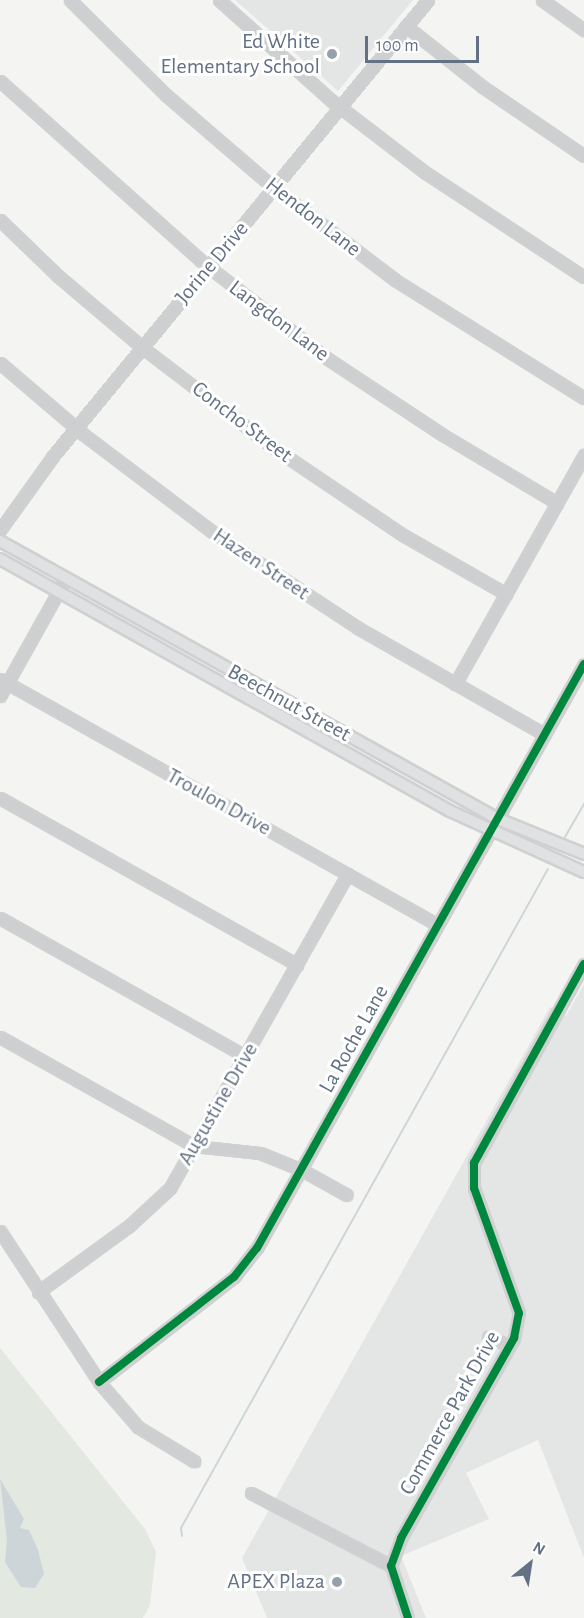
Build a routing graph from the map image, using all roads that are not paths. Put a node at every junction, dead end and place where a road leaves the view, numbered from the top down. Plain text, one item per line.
1 (70, 0) edge
2 (219, 0) edge
3 (428, 0) edge
4 (542, 0) edge
5 (406, 26) junction
6 (584, 30) edge
7 (0, 81) edge
8 (339, 106) junction
9 (584, 156) edge
10 (274, 188) junction
11 (0, 220) edge
12 (208, 267) junction
13 (584, 277) edge
14 (143, 348) junction
15 (0, 363) edge
16 (584, 398) edge
17 (76, 428) junction
18 (584, 455) edge
19 (557, 503) junction
20 (0, 530) edge
21 (0, 540) edge
22 (0, 559) edge
23 (66, 578) junction
24 (58, 592) junction
25 (506, 594) junction
26 (206, 656) junction
27 (584, 664) edge
28 (198, 670) junction
29 (4, 681) edge
30 (455, 684) junction
31 (0, 696) edge
32 (544, 734) junction
33 (361, 743) junction
34 (353, 757) junction
35 (0, 798) edge
36 (498, 819) junction
37 (490, 832) junction
38 (584, 854) edge
39 (584, 872) edge
40 (348, 874) junction
41 (0, 918) edge
42 (438, 925) junction
43 (584, 964) edge
44 (297, 965) junction
45 (0, 1037) edge
46 (245, 1056) junction
47 (194, 1146) junction
48 (302, 1170) junction
49 (347, 1195) dead end
50 (0, 1231) edge
51 (38, 1292) junction
52 (488, 1337) dead end
53 (509, 1345) junction
54 (99, 1382) junction
55 (194, 1461) dead end
56 (251, 1493) dead end
57 (391, 1566) junction
58 (408, 1618) edge

1 - 10 street, Hendon Lane
2 - 8 street
3 - 5 street, Jorine Drive
4 - 6 street
5 - 8 street, Jorine Drive
5 - 9 street
7 - 12 street, Langdon Lane
8 - 10 street, Jorine Drive
8 - 13 street
10 - 12 street, Jorine Drive
10 - 16 street, Hendon Lane
11 - 14 street, Concho Street
12 - 14 street, Jorine Drive
12 - 19 street, Langdon Lane
14 - 17 street, Jorine Drive
14 - 25 street, Concho Street
15 - 17 street, Hazen Street
17 - 20 street, Jorine Drive
17 - 30 street, Hazen Street
18 - 19 street
19 - 25 street
21 - 23 main road, Beechnut Street
22 - 24 main road, Beechnut Street
23 - 24 street
23 - 26 main road, Beechnut Street
24 - 28 main road, Beechnut Street
24 - 29 street
25 - 30 street
26 - 28 main road
26 - 33 main road, Beechnut Street
27 - 32 street, La Roche Lane
28 - 34 main road, Beechnut Street
29 - 31 street
29 - 40 street, Troulon Drive
30 - 32 street, Hazen Street
32 - 36 street, La Roche Lane
33 - 34 main road
33 - 36 main road, Beechnut Street
34 - 37 main road, Beechnut Street
35 - 44 street
36 - 37 street, La Roche Lane
36 - 38 main road, Beechnut Street
37 - 39 main road, Beechnut Street
37 - 42 street, La Roche Lane
40 - 42 street, Troulon Drive
40 - 44 street, Augustine Drive
41 - 46 street
42 - 48 street, La Roche Lane
43 - 53 street, Commerce Park Drive
44 - 46 street, Augustine Drive
45 - 47 street
46 - 47 street, Augustine Drive
47 - 48 street
47 - 51 street, Augustine Drive
48 - 49 street
48 - 54 street, La Roche Lane
50 - 51 street
51 - 54 street
52 - 53 street
53 - 57 street, Commerce Park Drive
54 - 55 street
56 - 57 street
57 - 58 street

